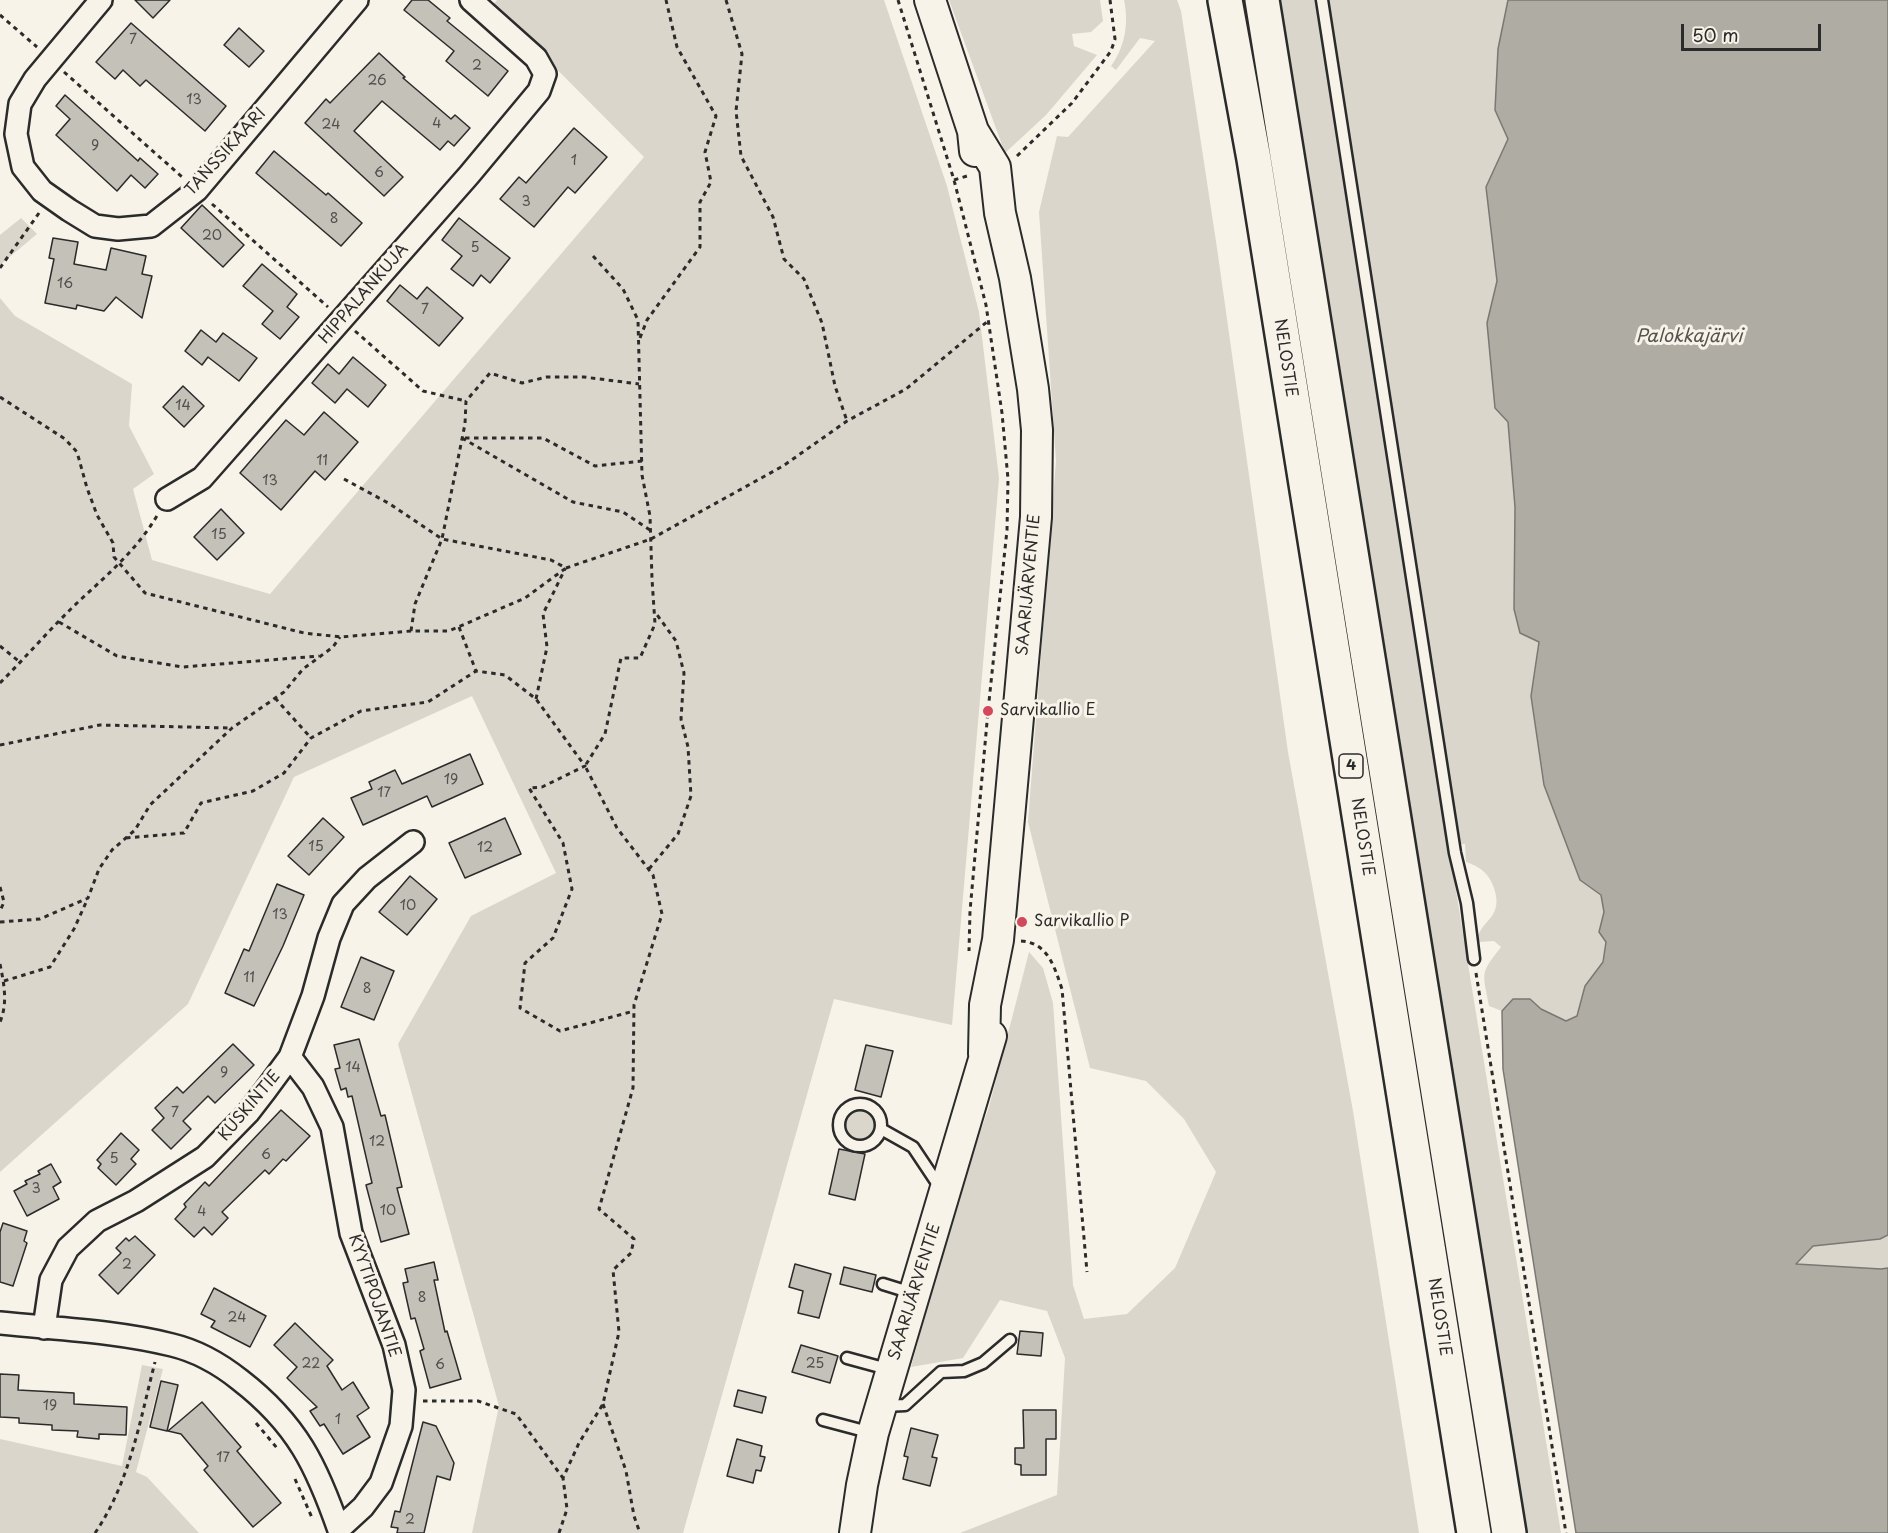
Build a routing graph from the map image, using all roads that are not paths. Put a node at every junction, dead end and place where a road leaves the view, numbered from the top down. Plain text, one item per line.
1 (101, 0) edge
2 (357, 0) edge
3 (471, 0) edge
4 (930, 0) edge
5 (1225, 0) edge
6 (1262, 0) edge
7 (1322, 0) edge
8 (167, 499) road end
9 (413, 842) dead end
10 (1474, 959) road end
11 (290, 1057) junction
12 (881, 1130) junction
13 (944, 1193) junction
14 (883, 1284) dead end
15 (914, 1294) junction
16 (0, 1323) edge
17 (44, 1328) junction
18 (1010, 1340) dead end
19 (847, 1358) dead end
20 (891, 1370) junction
21 (877, 1419) junction
22 (823, 1420) dead end
23 (340, 1531) edge
24 (855, 1533) edge
25 (1474, 1533) edge
26 (1509, 1533) edge

1 - 2 street, TANSSIKAARI
3 - 8 street, HIPPALANKUJA
4 - 13 main road, SAARIJÄRVENTIE
5 - 25 highway, NELOSTIE / 4
6 - 26 highway, 4
7 - 10 lane
9 - 11 street, KUSKINTIE
11 - 17 street, KUSKINTIE
11 - 23 street, KYYTIPOJANTIE
12 - 12 lane
12 - 13 lane
13 - 15 main road, SAARIJÄRVENTIE
14 - 15 lane
15 - 20 main road, SAARIJÄRVENTIE
16 - 17 street
17 - 23 street
18 - 21 lane
19 - 20 lane
20 - 21 main road, SAARIJÄRVENTIE
21 - 22 lane
21 - 24 main road, SAARIJÄRVENTIE

